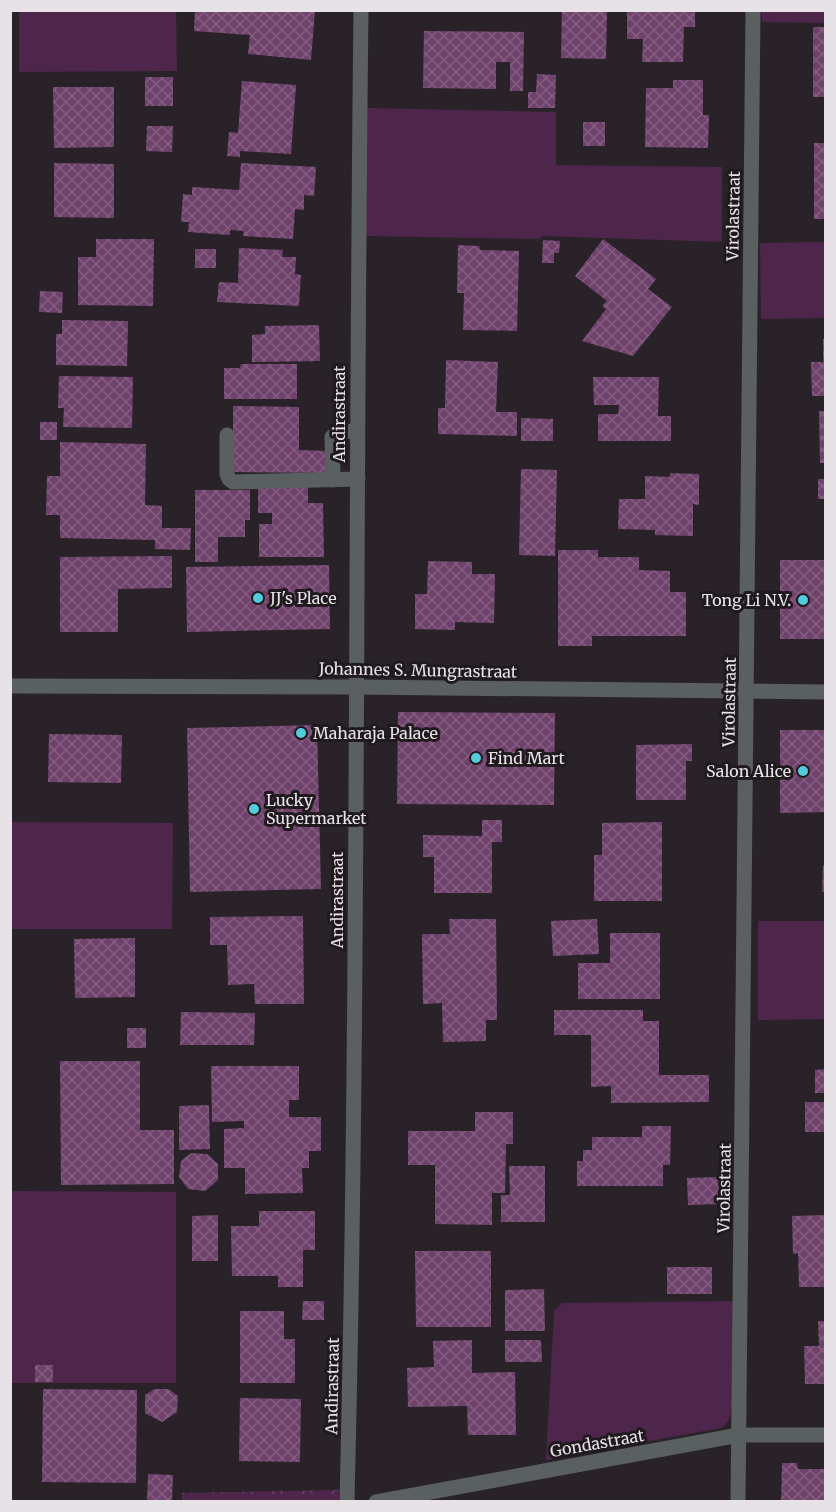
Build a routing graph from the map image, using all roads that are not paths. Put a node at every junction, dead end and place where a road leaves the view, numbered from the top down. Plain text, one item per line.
1 (361, 10) edge
2 (753, 10) edge
3 (357, 431) junction
4 (226, 435) dead end
5 (358, 479) junction
6 (333, 480) junction
7 (10, 686) edge
8 (357, 687) junction
9 (747, 692) junction
10 (825, 692) edge
11 (740, 1435) junction
12 (825, 1435) edge
13 (347, 1502) edge
14 (376, 1502) edge
15 (738, 1502) edge

1 - 3 street, Andirastraat
2 - 9 street, Virolastraat
3 - 5 street, Andirastraat
3 - 6 street
4 - 6 street
5 - 6 street
5 - 8 street, Andirastraat
7 - 8 street, Johannes S. Mungrastraat
8 - 9 street, Johannes S. Mungrastraat
8 - 13 street, Andirastraat
9 - 10 street, Johannes S. Mungrastraat
9 - 11 street, Virolastraat
11 - 12 street, Gondastraat
11 - 14 street, Gondastraat
11 - 15 street, Virolastraat

